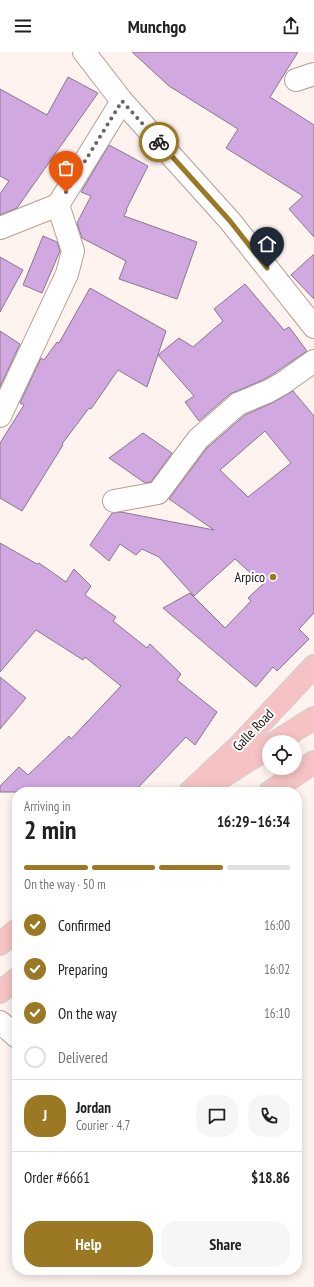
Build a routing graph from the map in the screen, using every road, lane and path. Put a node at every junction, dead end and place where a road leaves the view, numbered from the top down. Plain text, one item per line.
1 (84, 52) edge
2 (122, 101) junction
3 (58, 205) junction
4 (0, 228) edge
5 (314, 327) edge
6 (314, 361) edge
7 (0, 416) edge
8 (114, 502) dead end
9 (314, 666) edge
10 (314, 718) edge
11 (287, 735) edge
12 (262, 752) edge
13 (314, 762) edge
14 (195, 787) edge
15 (207, 787) edge
16 (277, 787) edge
17 (12, 934) edge
18 (0, 944) edge
19 (12, 983) edge
20 (0, 992) edge
21 (0, 1022) edge
22 (12, 1033) edge

1 - 2 street
2 - 3 street
2 - 5 street
3 - 4 street
3 - 7 street
6 - 8 street
9 - 14 highway, Galle Road
10 - 11 highway, Galle Road
12 - 15 highway, Galle Road
13 - 16 highway
17 - 18 highway
19 - 20 highway
21 - 22 street

